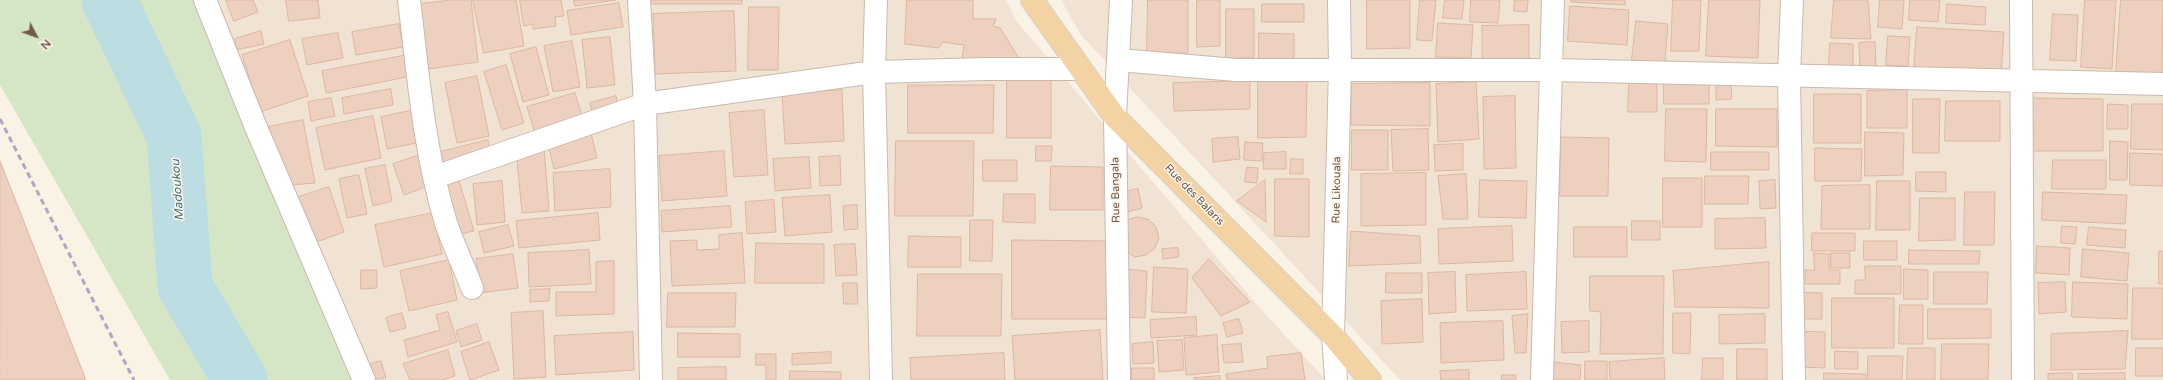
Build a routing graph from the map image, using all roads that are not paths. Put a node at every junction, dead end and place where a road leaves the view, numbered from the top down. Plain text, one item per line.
1 (205, 0) edge
2 (409, 0) edge
3 (639, 0) edge
4 (876, 0) edge
5 (1032, 0) edge
6 (1121, 0) edge
7 (1339, 0) edge
8 (1554, 0) edge
9 (1792, 0) edge
10 (2021, 0) edge
11 (1119, 60) junction
12 (1080, 69) junction
13 (1340, 69) junction
14 (1553, 70) junction
15 (874, 72) junction
16 (1789, 76) junction
17 (2020, 80) junction
18 (2163, 84) edge
19 (645, 104) junction
20 (1115, 117) junction
21 (435, 177) junction
22 (472, 288) dead end
23 (1333, 336) junction
24 (364, 380) edge
25 (651, 380) edge
26 (881, 380) edge
27 (1119, 380) edge
28 (1336, 380) edge
29 (1370, 380) edge
30 (1542, 380) edge
31 (1794, 380) edge
32 (2023, 380) edge

1 - 24 street
2 - 21 street
3 - 19 street
4 - 15 street
5 - 12 main road, Rue des Balaris
6 - 11 street, Rue Bangala
7 - 13 street, Rue Likouala
8 - 14 street
9 - 16 street
10 - 17 street
11 - 13 street
11 - 20 street, Rue Bangala
12 - 15 street
12 - 20 main road, Rue des Balaris
13 - 14 street
13 - 23 street, Rue Likouala
14 - 16 street
14 - 30 street
15 - 19 street
15 - 26 street
16 - 17 street
16 - 31 street
17 - 18 street
17 - 32 street
19 - 21 street
19 - 25 street
20 - 23 main road, Rue des Balaris
20 - 27 street, Rue Bangala
21 - 22 street
23 - 28 street, Rue Likouala
23 - 29 main road, Rue des Balaris

